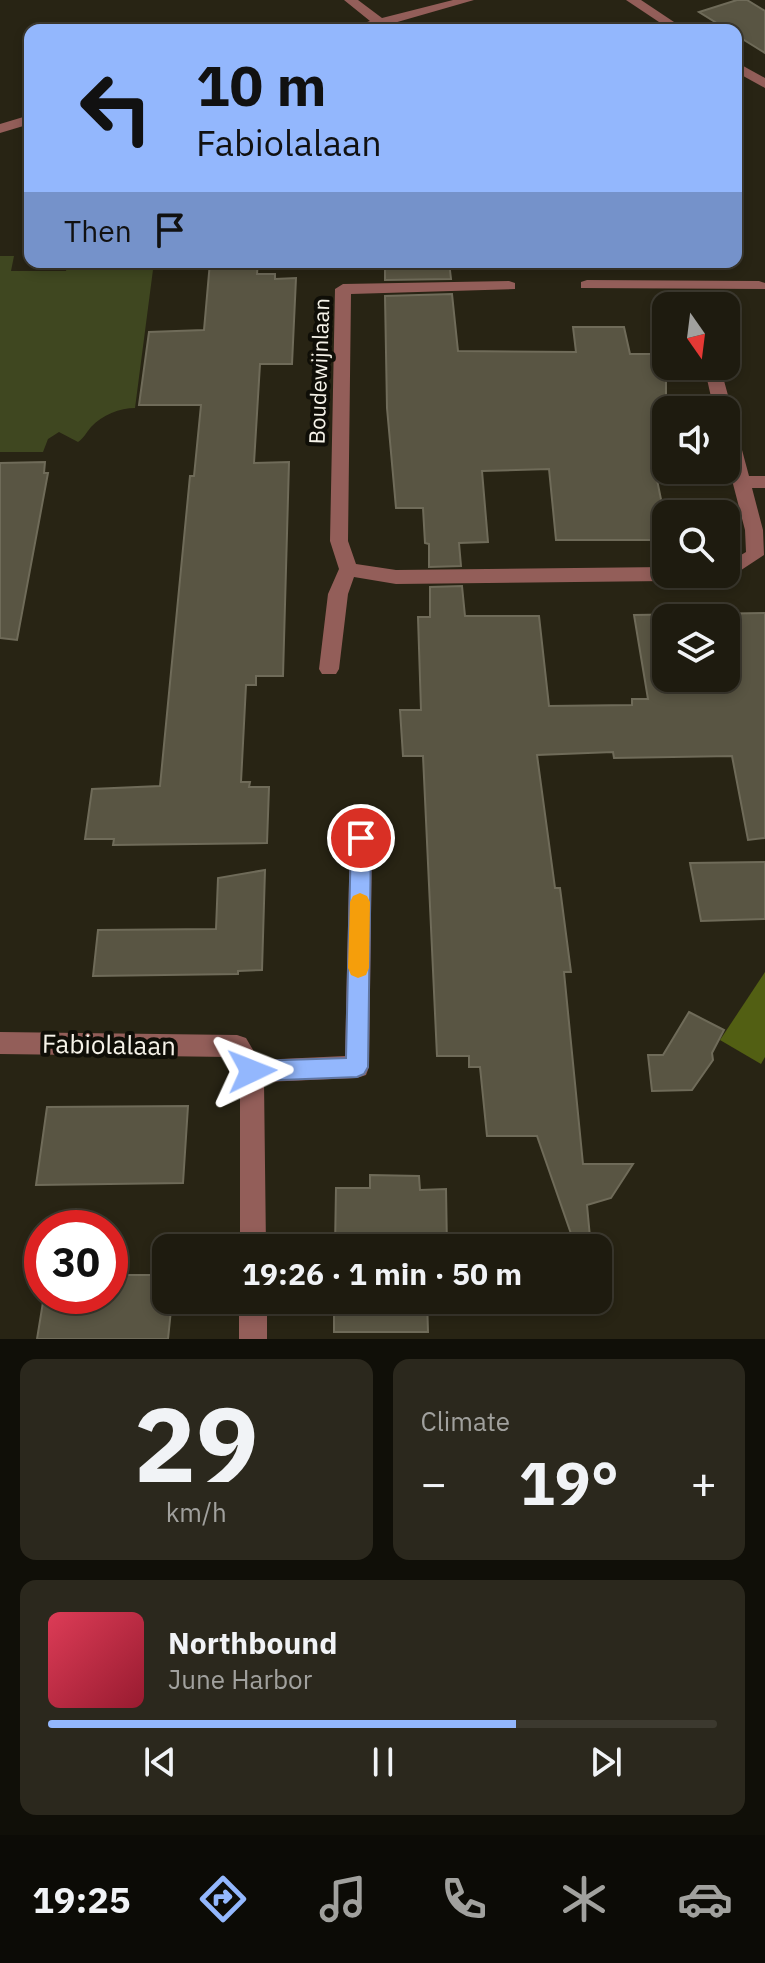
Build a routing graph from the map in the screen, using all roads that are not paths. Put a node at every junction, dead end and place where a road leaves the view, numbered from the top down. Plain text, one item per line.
1 (350, 0) edge
2 (468, 0) edge
3 (632, 0) edge
4 (380, 23) junction
5 (376, 24) edge
6 (670, 24) edge
7 (742, 70) edge
8 (765, 84) edge
9 (24, 124) edge
10 (0, 129) edge
11 (587, 285) dead end
12 (693, 285) junction
13 (509, 286) dead end
14 (759, 286) dead end
15 (695, 292) edge
16 (740, 482) joint
17 (765, 482) edge
18 (760, 529) edge
19 (740, 564) edge
20 (348, 569) junction
21 (652, 574) edge
22 (329, 669) dead end
23 (361, 838) dead end
24 (0, 1043) edge
25 (252, 1071) junction
26 (253, 1234) edge
27 (253, 1314) edge
28 (253, 1339) edge

1 - 4 street
2 - 4 street
3 - 6 street
4 - 5 street
7 - 8 street
9 - 10 street
11 - 12 street
12 - 14 street
12 - 15 street
13 - 20 street, Boudewijnlaan
16 - 17 street
16 - 18 street
18 - 19 street
20 - 21 street
20 - 22 street, Boudewijnlaan
23 - 25 street
24 - 25 street, Fabiolalaan
25 - 26 street
27 - 28 street

